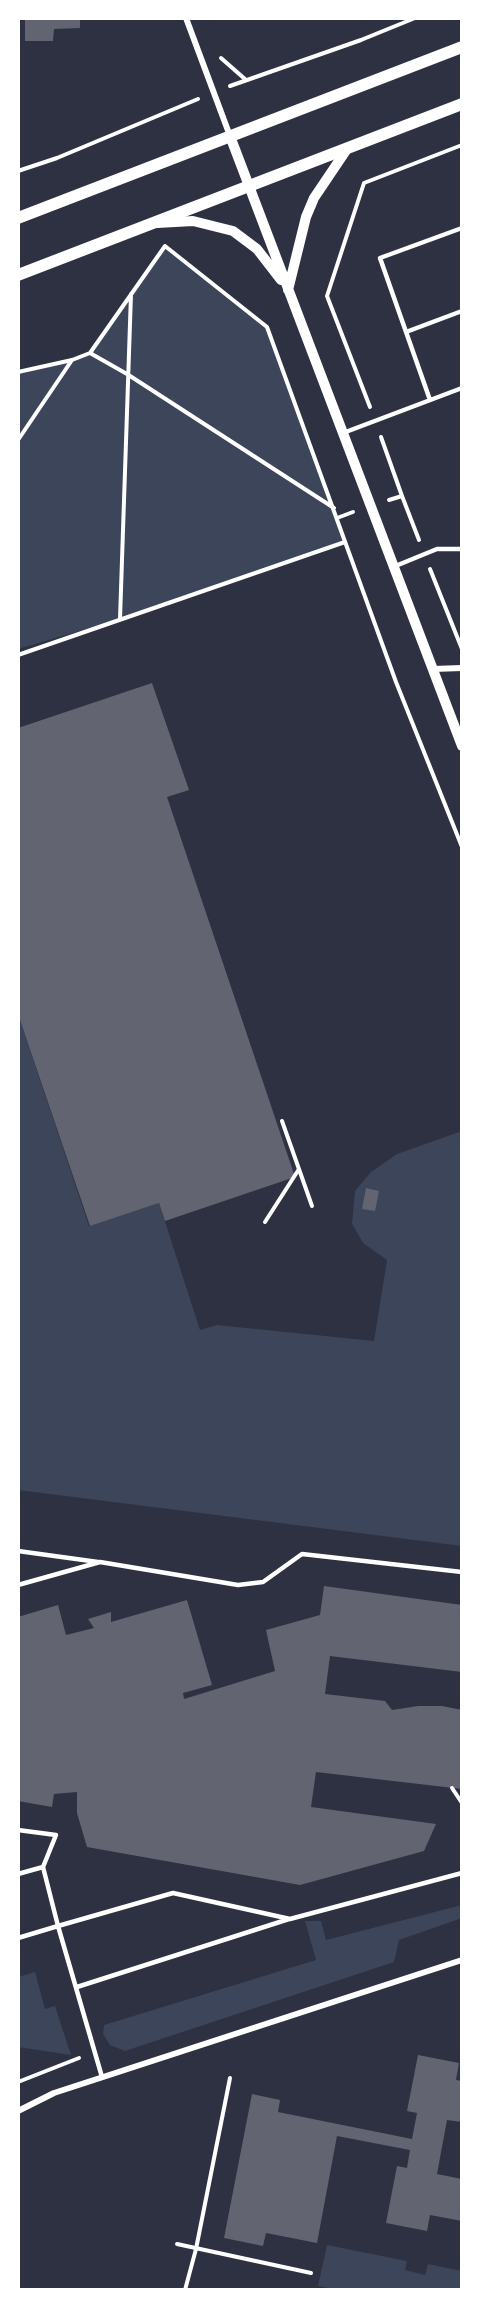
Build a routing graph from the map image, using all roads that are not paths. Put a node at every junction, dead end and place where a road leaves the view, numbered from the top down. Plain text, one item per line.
1 (186, 18) edge
2 (462, 47) edge
3 (462, 104) edge
4 (230, 136) junction
5 (347, 148) junction
6 (250, 186) junction
7 (18, 218) edge
8 (152, 223) junction
9 (462, 228) edge
10 (18, 275) edge
11 (288, 290) junction
12 (462, 311) edge
13 (406, 332) junction
14 (462, 388) edge
15 (430, 400) junction
16 (343, 434) junction
17 (462, 549) edge
18 (393, 567) junction
19 (462, 668) edge
20 (432, 669) junction
21 (462, 746) edge
22 (18, 1551) edge
23 (100, 1562) junction
24 (462, 1572) edge
25 (18, 1585) edge
26 (18, 1830) edge
27 (43, 1867) junction
28 (462, 1873) edge
29 (18, 1874) edge
30 (290, 1919) junction
31 (58, 1926) junction
32 (18, 1938) edge
33 (462, 1960) edge
34 (77, 1988) junction
35 (102, 2077) junction
36 (18, 2111) edge

1 - 4 street
2 - 4 main road
3 - 5 main road
4 - 6 street
4 - 7 main road
5 - 6 main road
5 - 11 street
6 - 8 main road
6 - 11 street
8 - 10 main road
8 - 11 street
9 - 13 lane
11 - 16 street
12 - 13 lane
13 - 15 lane
14 - 15 lane
15 - 16 lane
16 - 18 street
17 - 18 lane
18 - 20 street
19 - 20 street
20 - 21 street
22 - 23 lane
23 - 24 lane
23 - 25 lane
26 - 27 lane
27 - 29 lane
27 - 31 lane
28 - 30 lane
30 - 31 lane
30 - 34 lane
31 - 32 lane
31 - 34 lane
33 - 35 street
34 - 35 lane
35 - 36 street

